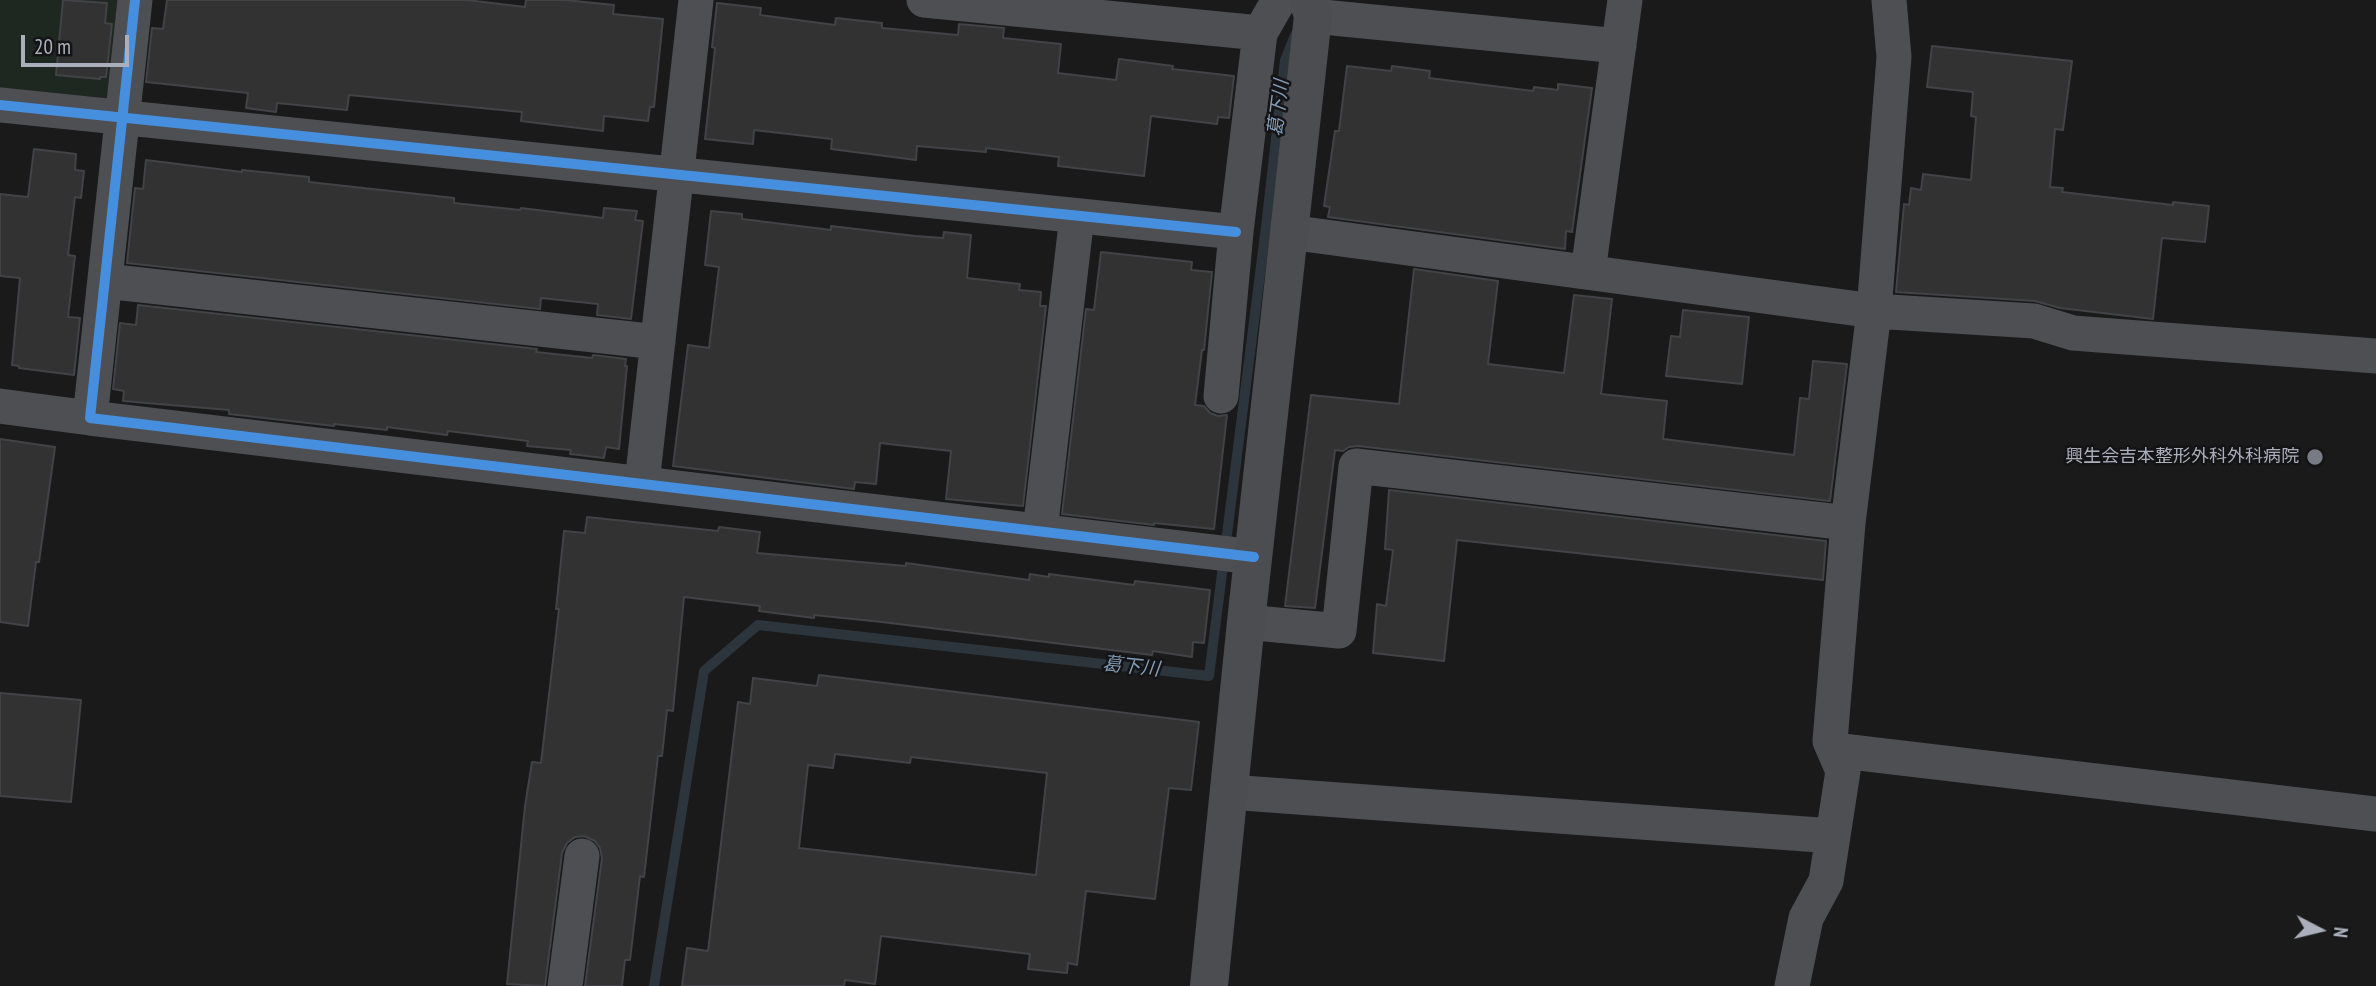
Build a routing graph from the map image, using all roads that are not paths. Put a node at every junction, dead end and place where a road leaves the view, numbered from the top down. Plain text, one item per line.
1 (135, 0) edge
2 (696, 0) edge
3 (924, 0) edge
4 (1279, 0) edge
5 (1625, 0) edge
6 (1889, 0) edge
7 (1311, 8) edge
8 (1260, 33) junction
9 (1619, 46) junction
10 (0, 104) edge
11 (123, 117) junction
12 (677, 173) junction
13 (1077, 215) junction
14 (1236, 232) junction
15 (1289, 232) junction
16 (1588, 272) junction
17 (105, 281) junction
18 (1874, 311) junction
19 (658, 342) junction
20 (2376, 356) edge
21 (1221, 396) dead end
22 (0, 406) edge
23 (90, 418) junction
24 (642, 483) junction
25 (1848, 523) junction
26 (1040, 531) junction
27 (1254, 556) junction
28 (1246, 622) junction
29 (1834, 750) junction
30 (1229, 792) junction
31 (2376, 814) edge
32 (1833, 836) junction
33 (582, 856) dead end
34 (565, 986) edge
35 (1209, 986) edge
36 (1792, 986) edge

1 - 11 street
2 - 12 street
3 - 8 street
4 - 8 street
5 - 9 street
6 - 18 street
7 - 9 street
7 - 15 street
8 - 14 street
9 - 16 street
10 - 11 street
11 - 12 street
11 - 17 street
12 - 13 street
12 - 19 street
13 - 14 street
13 - 26 street
14 - 21 street
15 - 16 street
15 - 27 street
16 - 18 street
17 - 19 street
17 - 23 street
18 - 20 street
18 - 25 street
19 - 24 street
22 - 23 street
23 - 24 street
24 - 26 street
25 - 28 street
25 - 29 street
26 - 27 street
27 - 28 street
28 - 30 street
29 - 31 street
29 - 32 street
30 - 32 street
30 - 35 street
32 - 36 street
33 - 34 street

